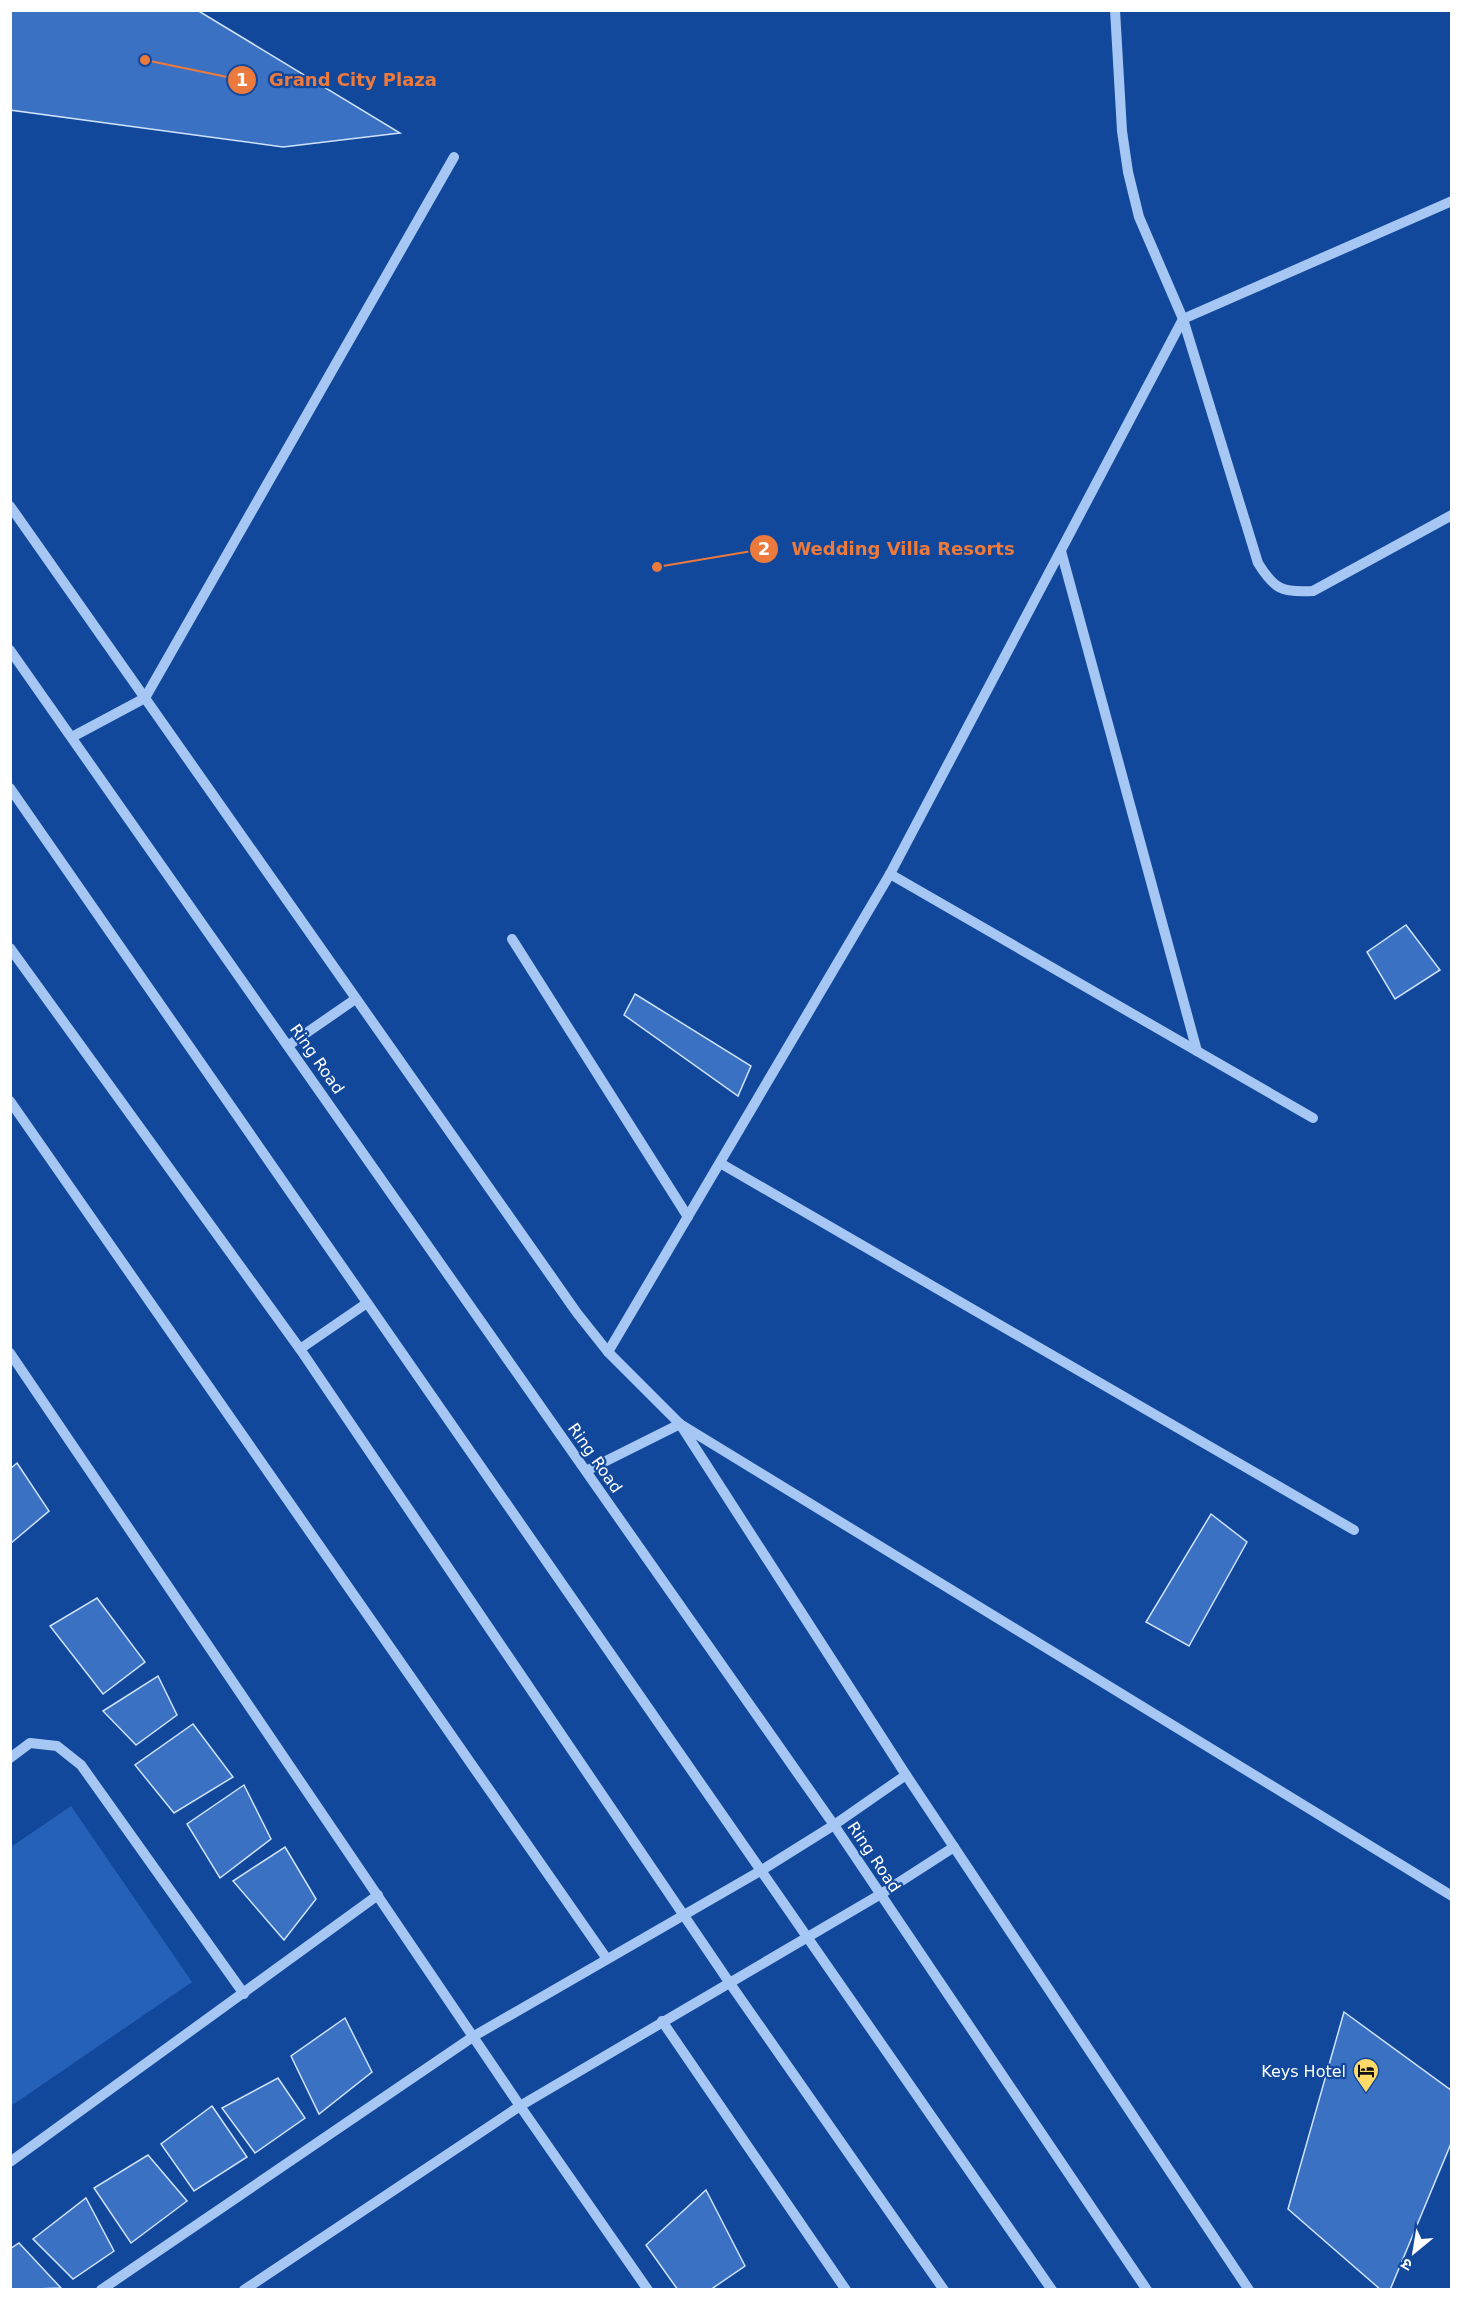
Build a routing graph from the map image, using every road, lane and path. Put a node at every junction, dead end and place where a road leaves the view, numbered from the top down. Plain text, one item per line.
1 (1115, 10) edge
2 (454, 157) dead end
3 (1452, 201) edge
4 (1183, 319) junction
5 (10, 506) edge
6 (1452, 515) edge
7 (1060, 551) junction
8 (10, 650) edge
9 (145, 698) junction
10 (72, 737) junction
11 (10, 788) edge
12 (890, 874) junction
13 (512, 939) dead end
14 (10, 948) edge
15 (354, 1000) junction
16 (289, 1045) junction
17 (1197, 1051) junction
18 (10, 1101) edge
19 (1313, 1118) dead end
20 (720, 1163) junction
21 (688, 1217) junction
22 (367, 1303) junction
23 (300, 1349) junction
24 (608, 1352) junction
25 (10, 1353) edge
26 (680, 1424) junction
27 (586, 1471) junction
28 (1354, 1530) dead end
29 (10, 1758) edge
30 (906, 1775) junction
31 (834, 1824) junction
32 (954, 1847) junction
33 (762, 1870) junction
34 (881, 1894) junction
35 (378, 1895) junction
36 (1452, 1896) edge
37 (684, 1915) junction
38 (808, 1935) junction
39 (607, 1959) junction
40 (729, 1982) junction
41 (244, 1994) junction
42 (662, 2022) junction
43 (474, 2036) junction
44 (520, 2106) junction
45 (10, 2162) edge
46 (101, 2289) edge
47 (244, 2289) edge
48 (648, 2289) edge
49 (846, 2289) edge
50 (944, 2289) edge
51 (1052, 2289) edge
52 (1147, 2289) edge
53 (1249, 2289) edge

1 - 4 street
2 - 9 street
3 - 4 street
4 - 6 street
4 - 7 street
5 - 9 street
7 - 12 street
7 - 17 street
8 - 10 street, Ring Road
9 - 10 street
9 - 15 street
10 - 16 street, Ring Road
11 - 22 street
12 - 17 street
12 - 20 street
13 - 21 street
14 - 23 street
15 - 16 street
15 - 24 street
16 - 27 street, Ring Road
17 - 19 street
18 - 39 street
20 - 21 street
20 - 28 street
21 - 24 street
22 - 23 street
22 - 33 street
23 - 37 street
24 - 26 street
25 - 35 street
26 - 27 street
26 - 30 street
26 - 36 street
27 - 31 street, Ring Road
29 - 41 street
30 - 31 street
30 - 32 street
31 - 33 street
31 - 34 street, Ring Road
32 - 34 street
32 - 53 street
33 - 37 street
33 - 38 street
34 - 38 street
34 - 52 street, Ring Road
35 - 41 street
35 - 43 street
37 - 39 street
37 - 40 street
38 - 40 street
38 - 51 street
39 - 43 street
40 - 42 street
40 - 50 street
41 - 45 street
42 - 44 street
42 - 49 street
43 - 44 street
43 - 46 street
44 - 47 street
44 - 48 street

